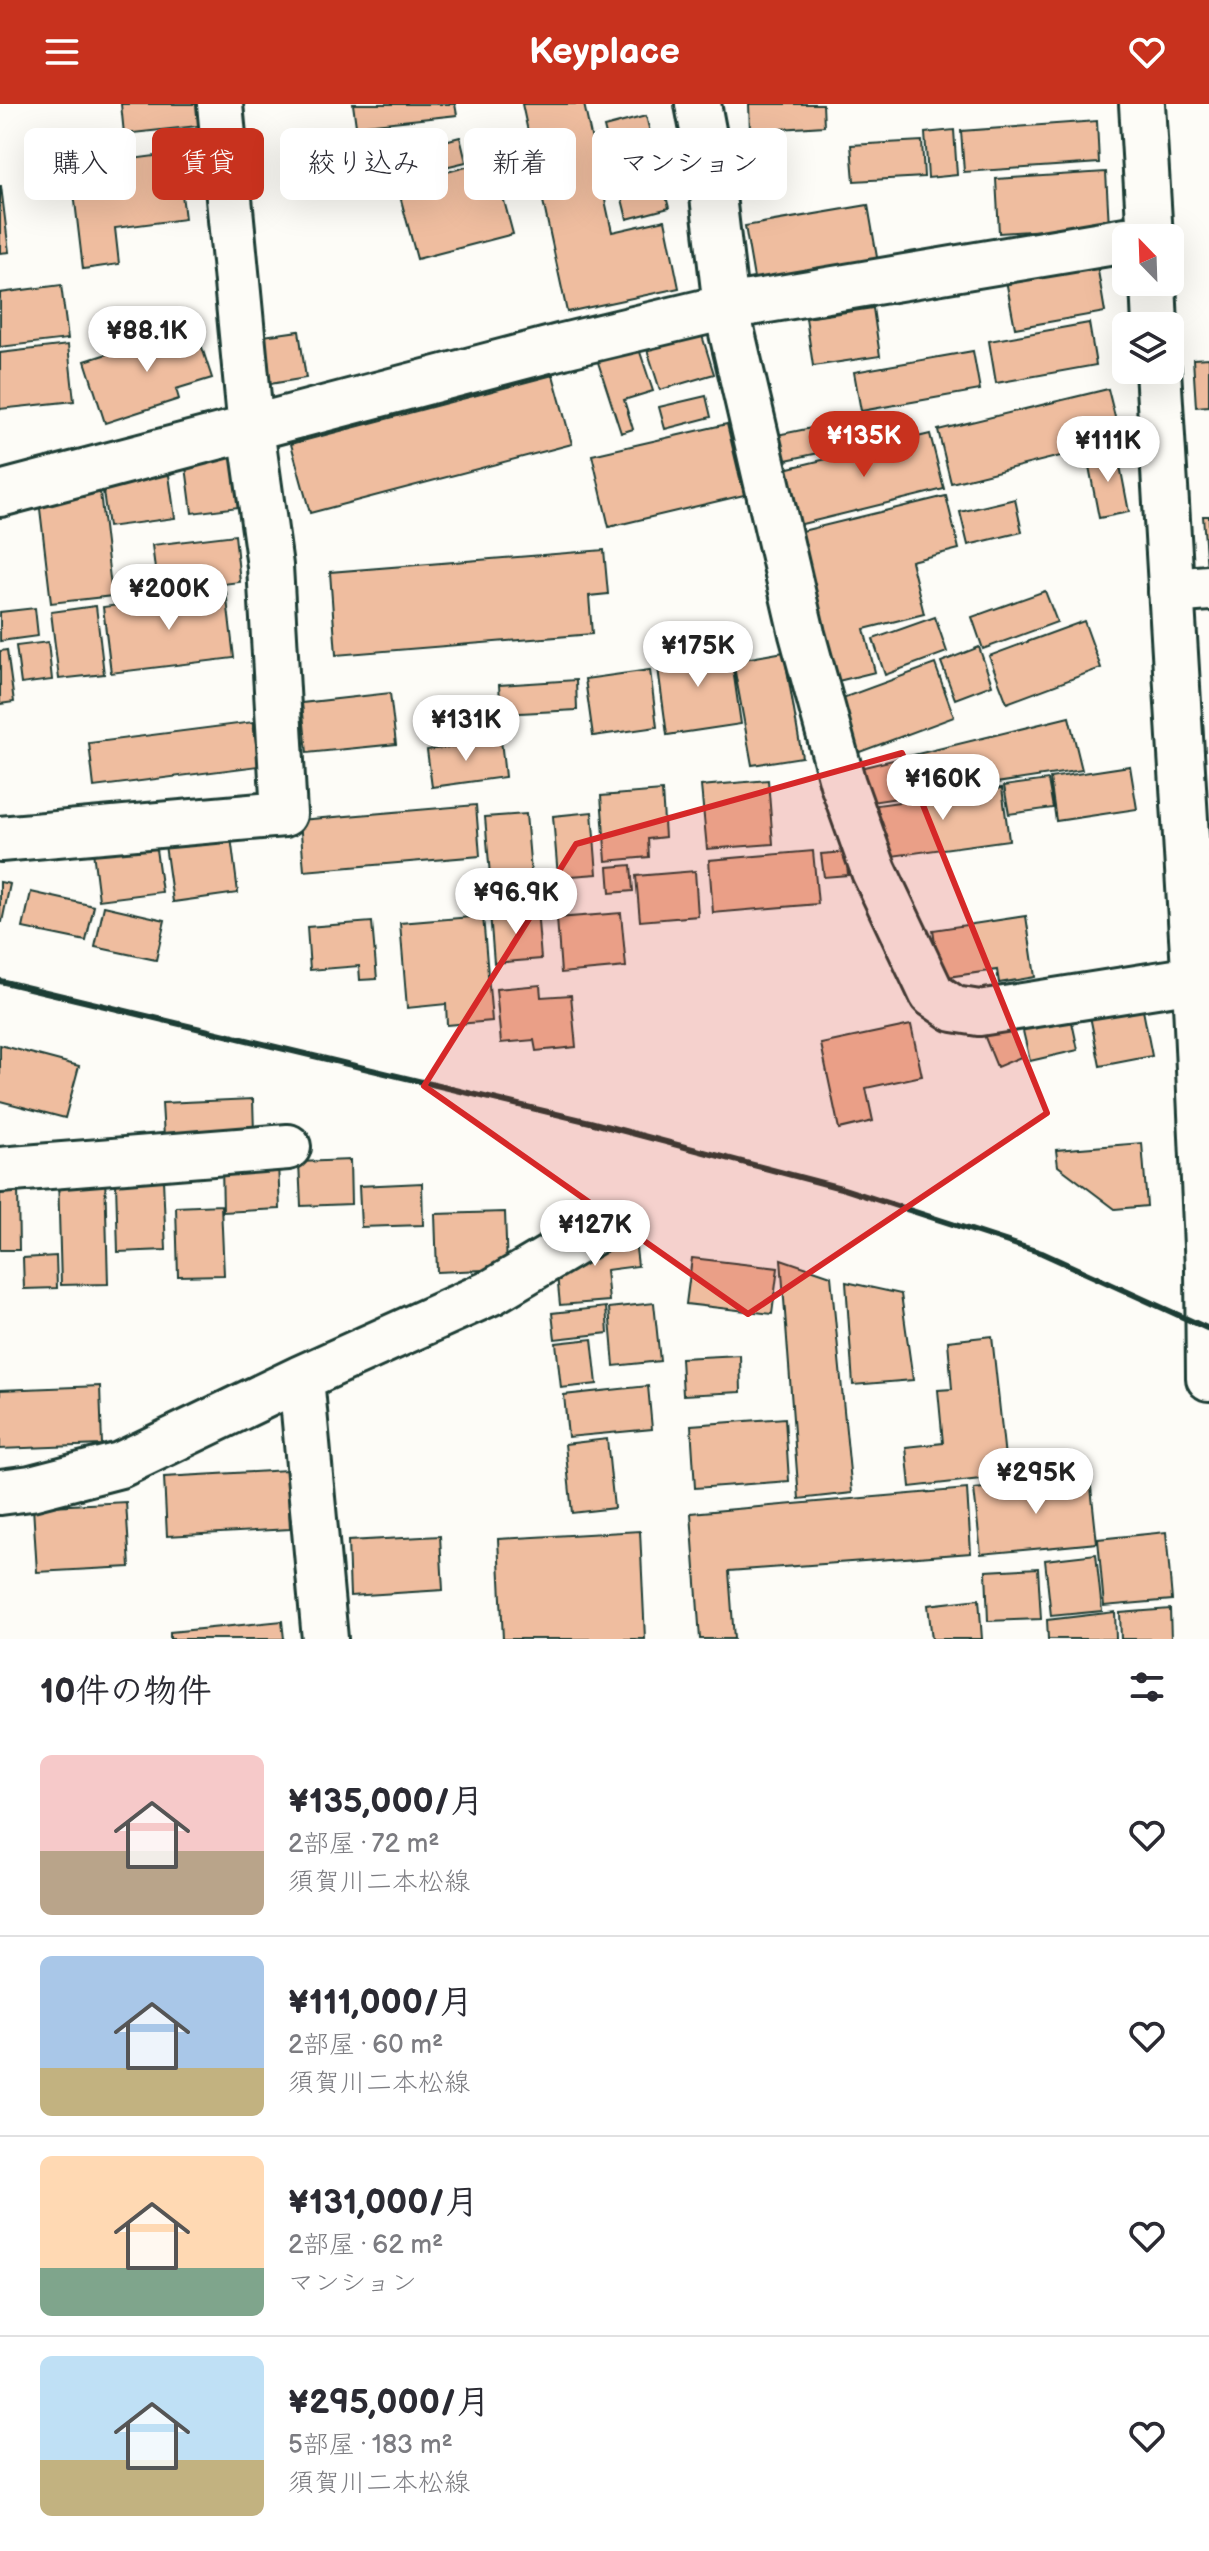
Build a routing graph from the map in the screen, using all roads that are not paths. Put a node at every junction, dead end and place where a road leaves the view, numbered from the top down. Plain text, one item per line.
1 (220, 104) edge
2 (698, 104) edge
3 (1142, 104) edge
4 (1141, 224) edge
5 (1112, 243) edge
6 (726, 307) junction
7 (1160, 384) edge
8 (251, 429) junction
9 (0, 494) edge
10 (1190, 590) edge
11 (0, 839) edge
12 (1199, 995) edge
13 (288, 1147) dead end
14 (0, 1170) edge
15 (612, 1221) dead end
16 (1209, 1269) edge
17 (301, 1378) junction
18 (1209, 1378) edge
19 (0, 1492) edge
20 (325, 1639) edge

1 - 8 street
2 - 6 street
3 - 4 street
5 - 6 street
6 - 8 street
6 - 12 street
7 - 10 street
8 - 9 street
8 - 11 street
10 - 12 street
12 - 16 street
13 - 14 street
15 - 17 street
16 - 18 street
17 - 19 street
17 - 20 street

